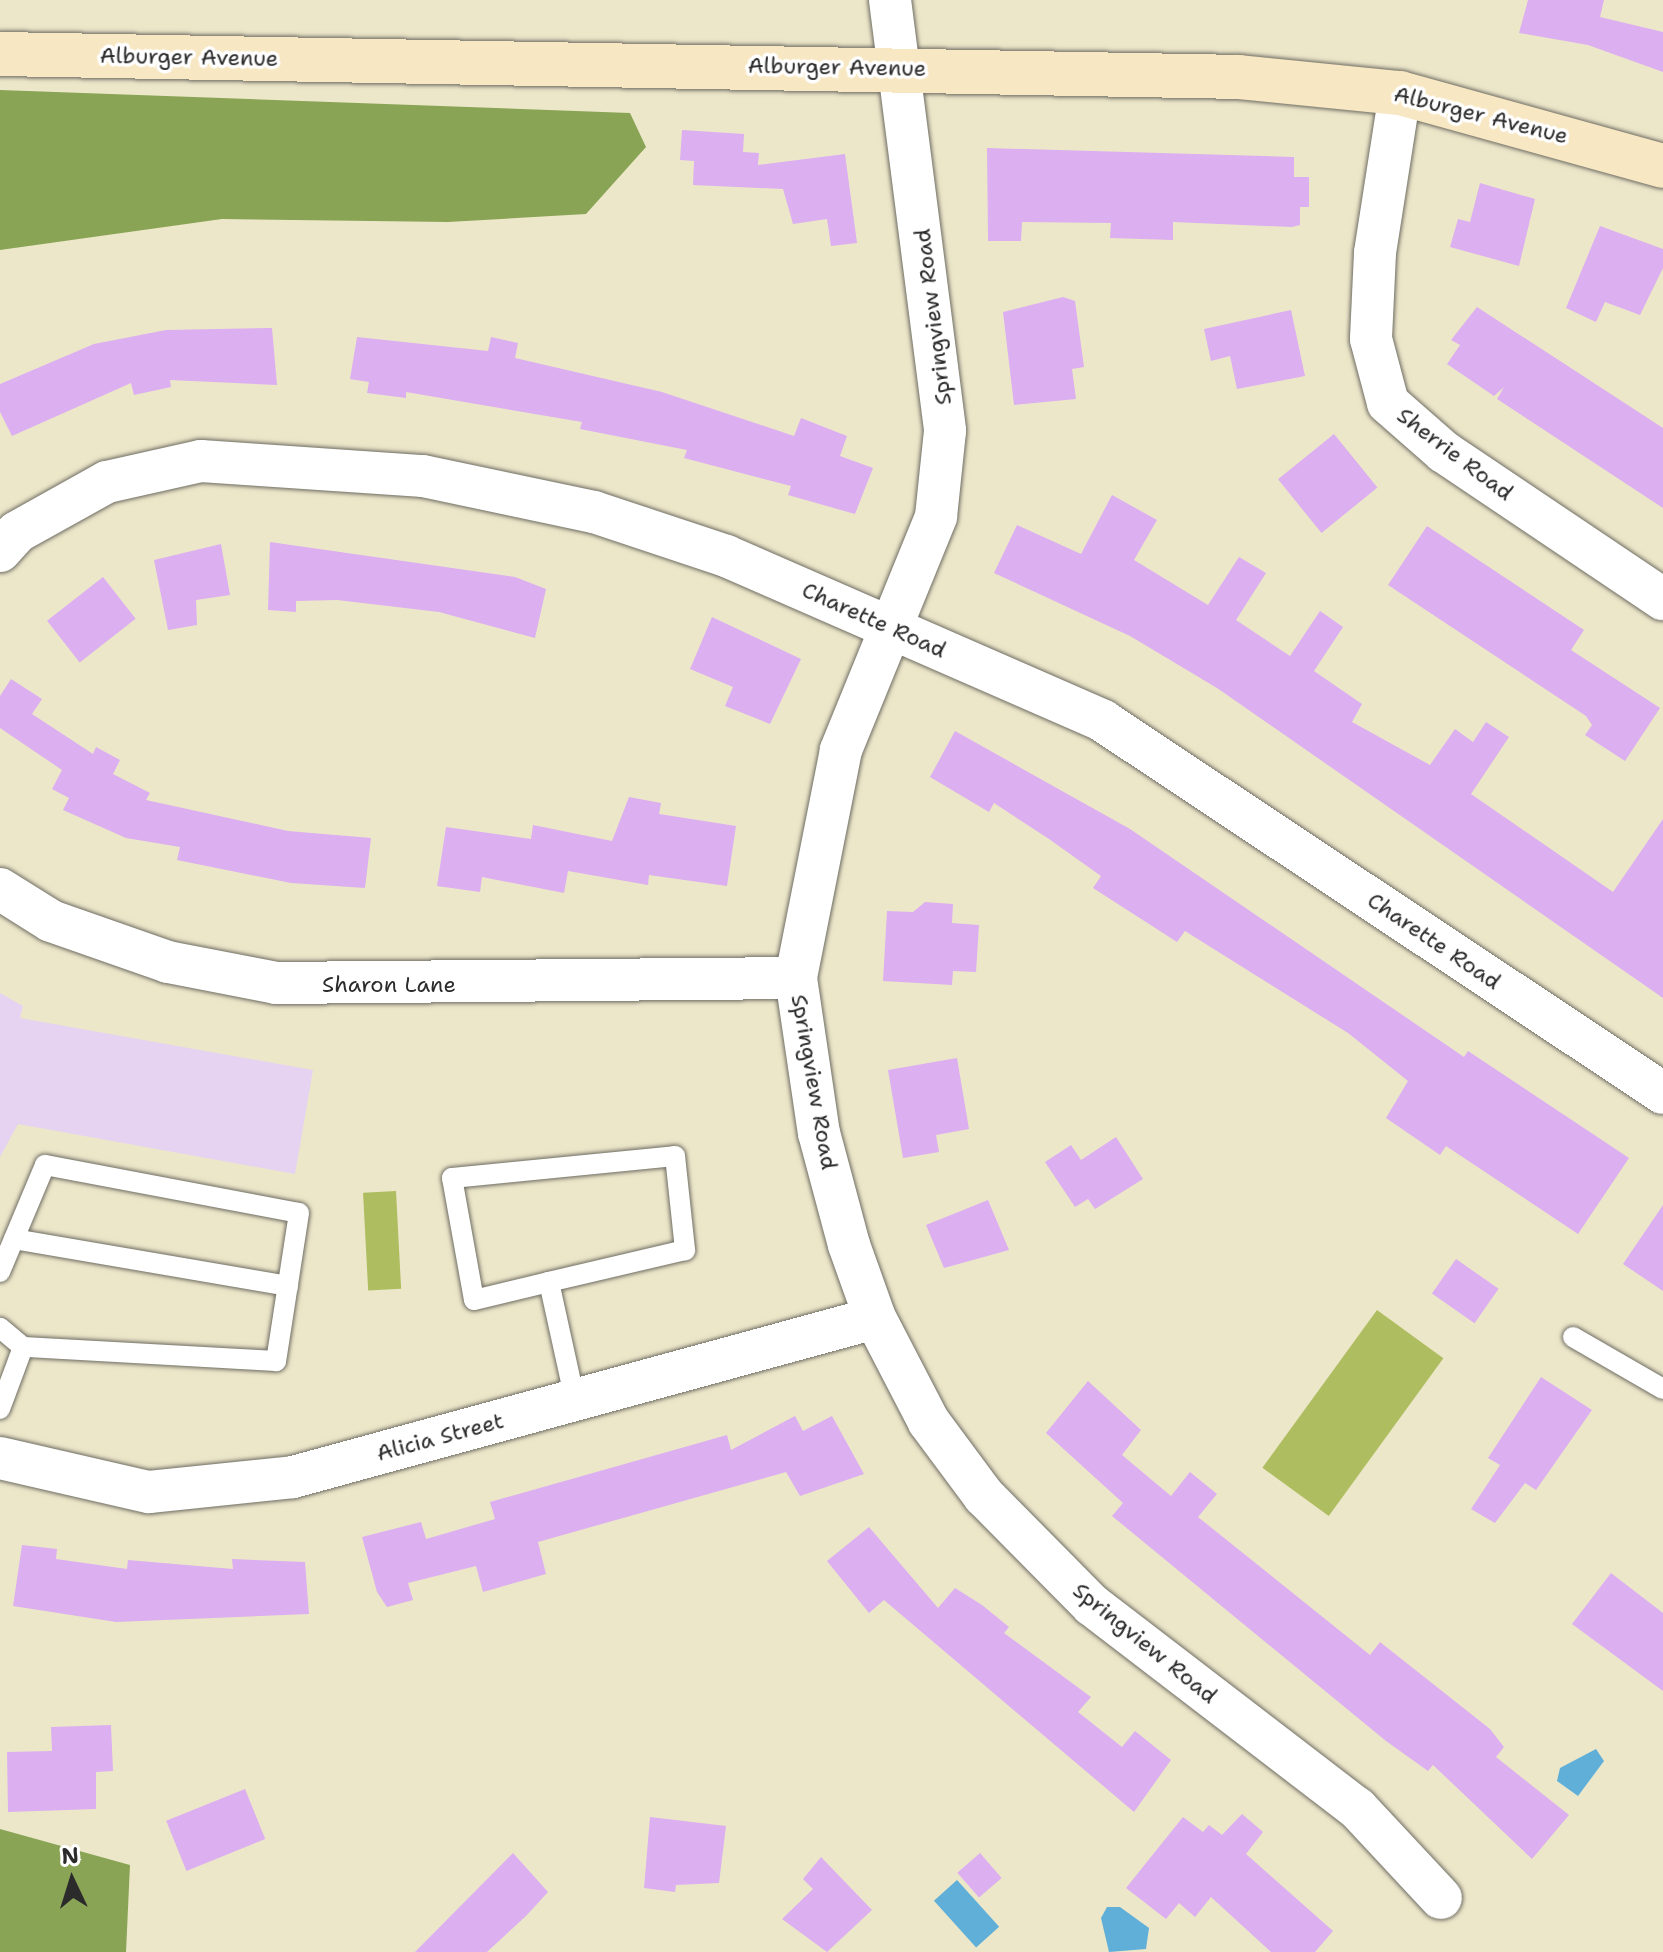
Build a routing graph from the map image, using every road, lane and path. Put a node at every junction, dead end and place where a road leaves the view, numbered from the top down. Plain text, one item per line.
1 (890, 0) edge
2 (0, 54) edge
3 (899, 67) junction
4 (1400, 93) junction
5 (1663, 166) edge
6 (0, 551) edge
7 (1663, 599) edge
8 (893, 627) junction
9 (0, 889) edge
10 (796, 978) junction
11 (1663, 1093) edge
12 (14, 1239) junction
13 (0, 1272) edge
14 (549, 1282) junction
15 (288, 1286) junction
16 (875, 1318) junction
17 (0, 1328) edge
18 (1573, 1337) dead end
19 (23, 1347) junction
20 (1663, 1389) edge
21 (575, 1400) junction
22 (0, 1409) edge
23 (0, 1458) edge
24 (1441, 1898) dead end

1 - 3 street, Springview Road
2 - 3 street, Alburger Avenue
3 - 4 street, Alburger Avenue
3 - 8 street, Springview Road
4 - 5 street, Alburger Avenue
4 - 7 street, Sherrie Road
6 - 8 street, Charette Road
8 - 10 street, Springview Road
8 - 11 street, Charette Road
9 - 10 street, Sharon Lane
10 - 16 street, Springview Road
12 - 13 lane
12 - 15 lane
12 - 15 lane
14 - 14 lane
14 - 21 lane
15 - 19 lane
16 - 21 street, Alicia Street
16 - 24 street, Springview Road
17 - 19 lane
18 - 20 lane
19 - 22 lane
21 - 23 street, Alicia Street

